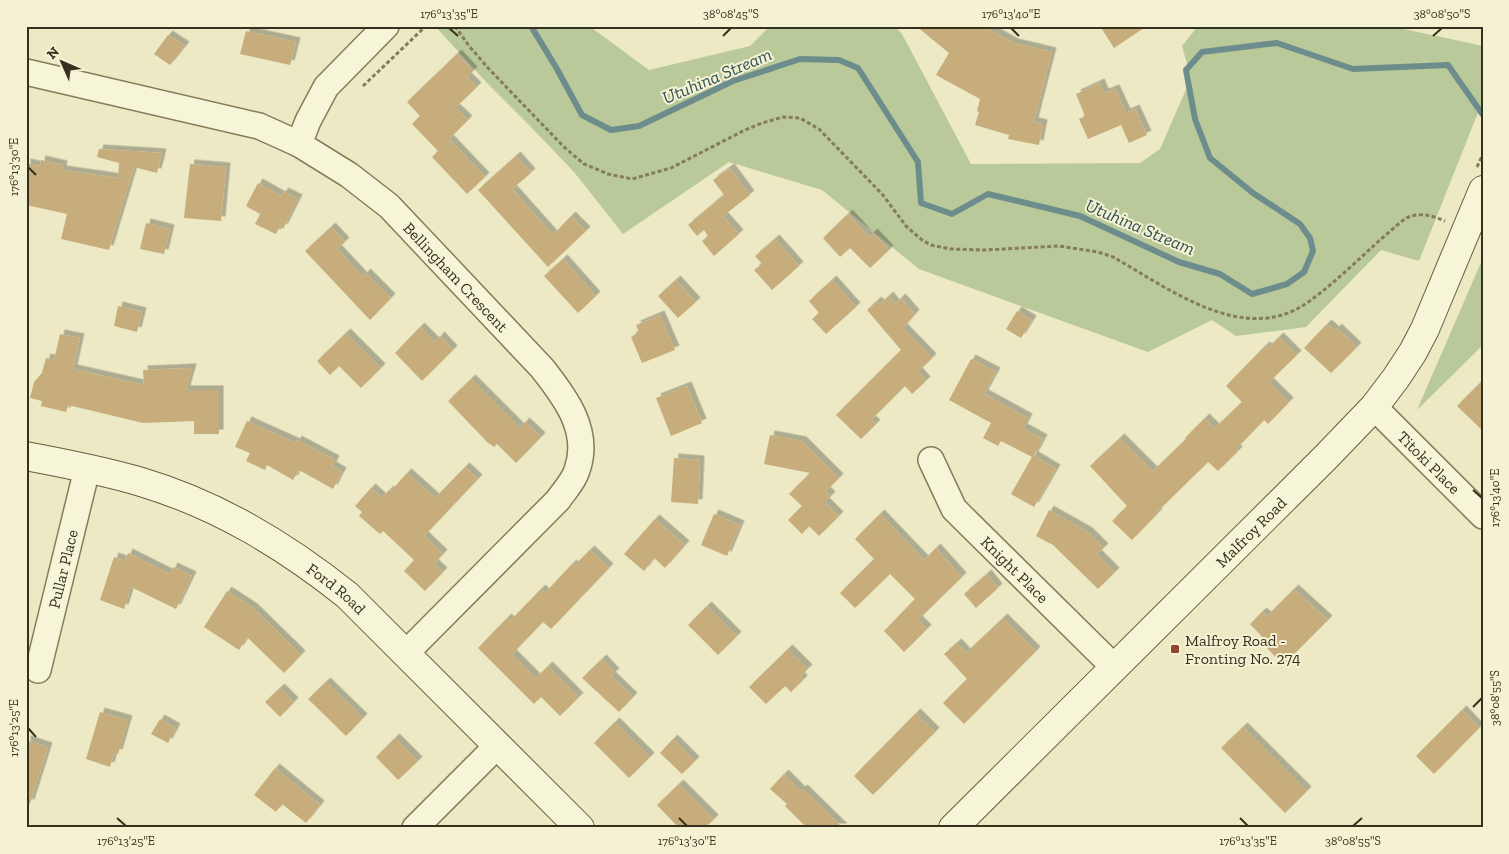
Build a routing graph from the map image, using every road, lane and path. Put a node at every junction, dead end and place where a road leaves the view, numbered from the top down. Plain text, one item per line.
1 (386, 26) edge
2 (426, 26) edge
3 (455, 26) edge
4 (26, 72) edge
5 (361, 88) dead end
6 (300, 144) junction
7 (1483, 154) edge
8 (1481, 177) edge
9 (1451, 223) dead end
10 (1374, 407) junction
11 (26, 456) edge
12 (931, 460) dead end
13 (86, 468) junction
14 (1483, 516) edge
15 (406, 653) junction
16 (1114, 667) junction
17 (38, 670) dead end
18 (498, 745) junction
19 (414, 828) edge
20 (580, 828) edge
21 (952, 828) edge

1 - 6 street
2 - 5 path
3 - 9 path
4 - 6 street, Bellingham Crescent
6 - 15 street, Bellingham Crescent
7 - 8 path
8 - 10 main road, Malfroy Road
10 - 14 street, Titoki Place
10 - 16 main road, Malfroy Road
11 - 13 main road, Ford Road
12 - 16 street, Knight Place
13 - 15 main road, Ford Road
13 - 17 street, Pullar Place
15 - 18 main road, Ford Road
16 - 21 main road, Malfroy Road
18 - 19 street
18 - 20 main road, Ford Road

